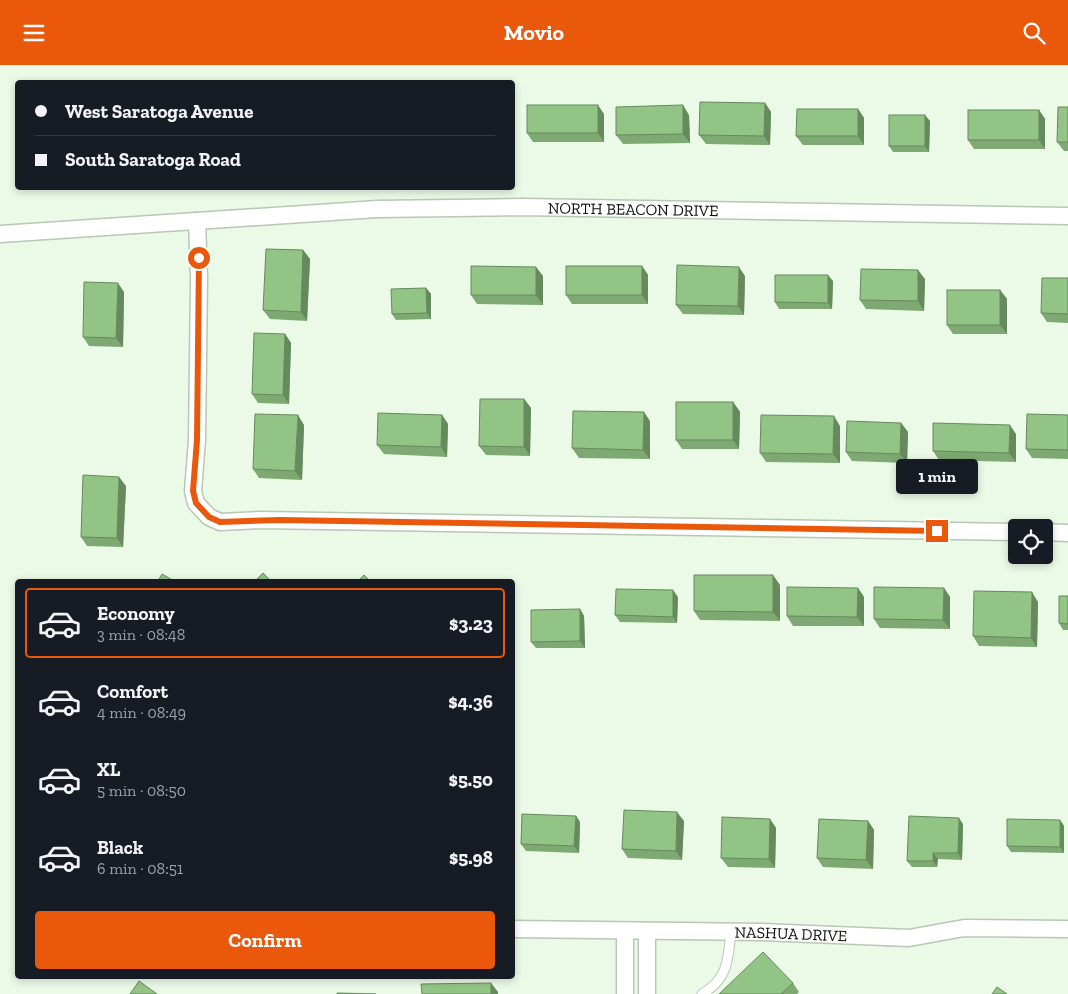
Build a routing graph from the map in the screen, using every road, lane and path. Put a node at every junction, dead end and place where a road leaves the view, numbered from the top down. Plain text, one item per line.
1 (1068, 216) edge
2 (197, 221) junction
3 (0, 234) edge
4 (1008, 532) edge
5 (1053, 533) edge
6 (1068, 533) edge
7 (515, 929) edge
8 (1068, 929) edge
9 (625, 931) junction
10 (647, 931) junction
11 (731, 932) junction
12 (625, 994) edge
13 (647, 994) edge
14 (702, 994) edge

1 - 2 street, NORTH BEACON DRIVE
2 - 3 street, NORTH BEACON DRIVE
2 - 4 street
5 - 6 street
7 - 9 street, NASHUA DRIVE
8 - 11 street, NASHUA DRIVE
9 - 10 street, NASHUA DRIVE
9 - 12 street
10 - 11 street, NASHUA DRIVE
10 - 13 street
11 - 14 lane

